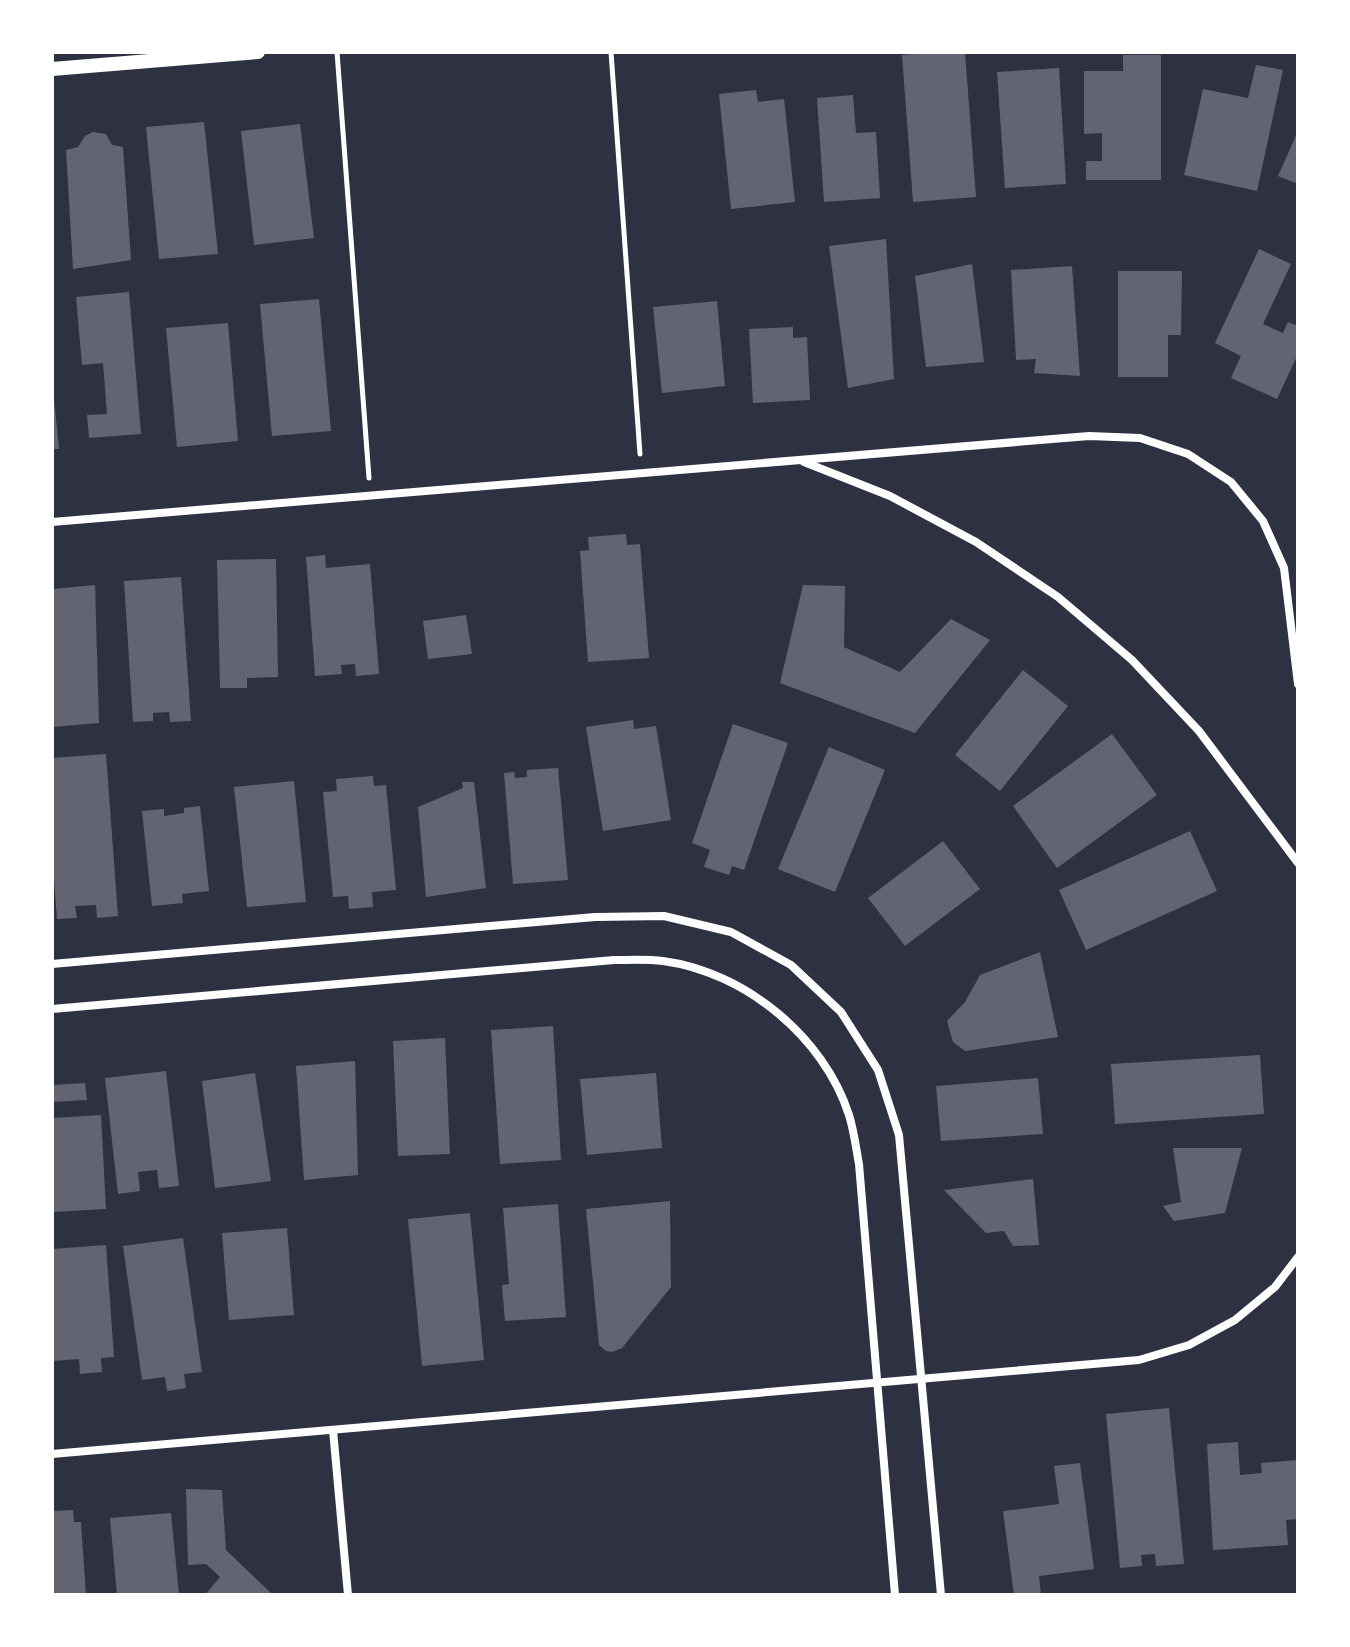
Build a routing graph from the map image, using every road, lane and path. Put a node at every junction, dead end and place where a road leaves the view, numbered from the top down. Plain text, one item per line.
1 (258, 52) edge
2 (337, 52) edge
3 (611, 52) edge
4 (52, 69) edge
5 (799, 460) junction
6 (642, 474) junction
7 (371, 496) junction
8 (52, 522) edge
9 (1298, 684) edge
10 (1298, 863) edge
11 (52, 964) edge
12 (52, 1009) edge
13 (1298, 1257) edge
14 (922, 1379) junction
15 (876, 1383) junction
16 (333, 1430) junction
17 (52, 1454) edge
18 (348, 1595) edge
19 (895, 1595) edge
20 (941, 1595) edge

1 - 4 street
2 - 7 path
3 - 6 path
5 - 6 street
5 - 9 street
5 - 10 street
6 - 7 street
7 - 8 street
11 - 14 street
12 - 15 street
13 - 14 street
14 - 15 street
14 - 20 street
15 - 16 street
15 - 19 street
16 - 17 street
16 - 18 street

